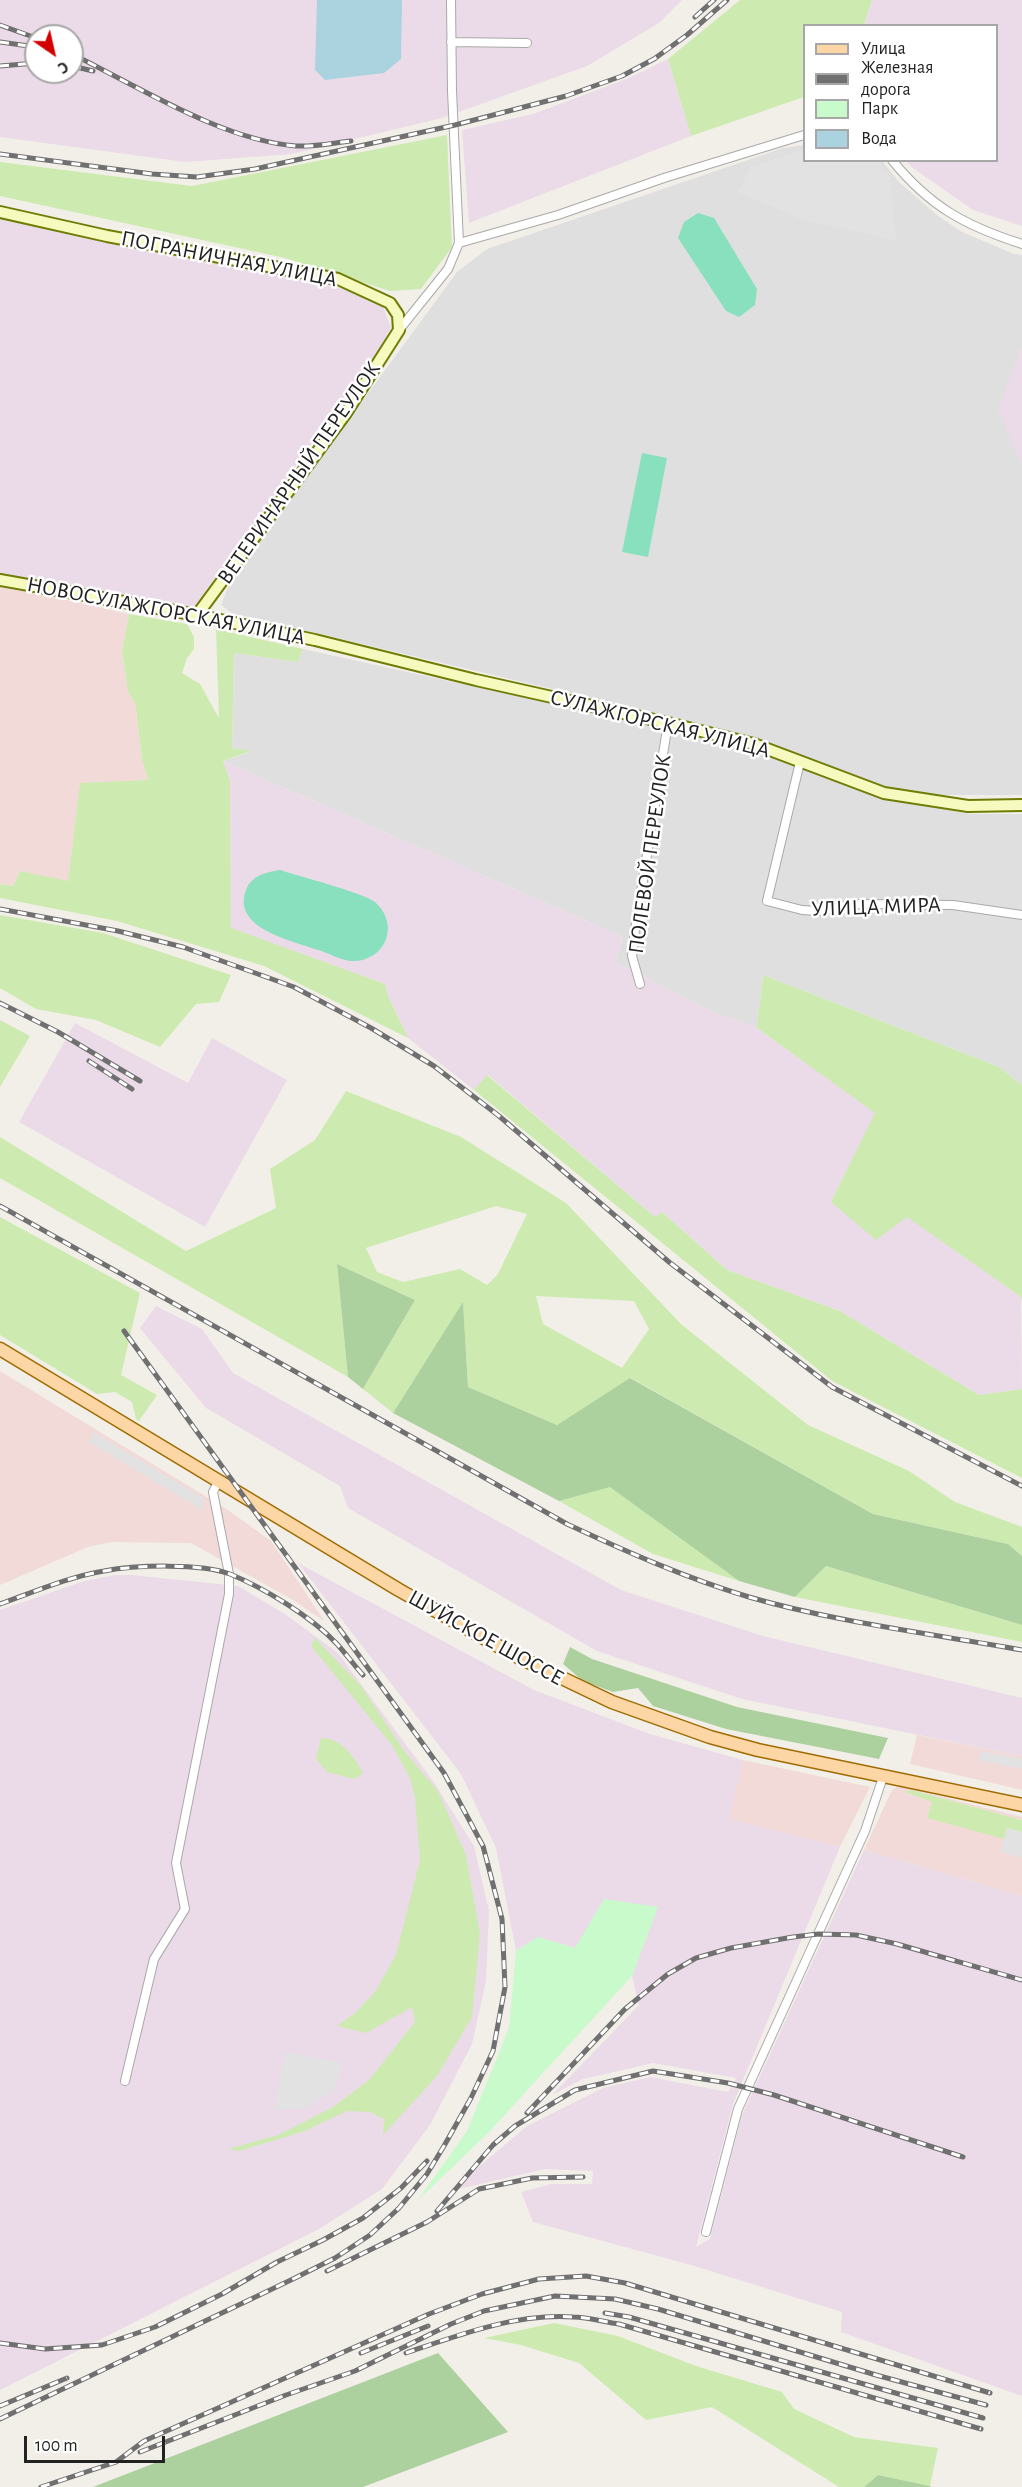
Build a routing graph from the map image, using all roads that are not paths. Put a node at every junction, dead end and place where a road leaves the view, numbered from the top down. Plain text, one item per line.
1 (451, 0) edge
2 (451, 42) junction
3 (527, 43) dead end
4 (803, 135) edge
5 (894, 162) edge
6 (0, 212) edge
7 (459, 243) junction
8 (1022, 244) edge
9 (399, 330) junction
10 (0, 580) edge
11 (197, 615) junction
12 (332, 644) joint
13 (668, 723) junction
14 (800, 762) junction
15 (1022, 805) edge
16 (1022, 915) edge
17 (640, 984) dead end
18 (0, 1349) edge
19 (218, 1482) junction
20 (883, 1777) junction
21 (1022, 1805) edge
22 (125, 2081) dead end
23 (706, 2232) dead end

1 - 2 street
2 - 3 street
2 - 7 street
4 - 7 street
5 - 8 street
6 - 9 main road, ПОГРАНИЧНАЯ УЛИЦА
7 - 9 street
9 - 11 main road, ВЕТЕРИНАРНЫЙ ПЕРЕУЛОК
10 - 11 main road, НОВОСУЛАЖГОРСКАЯ УЛИЦА
11 - 12 main road, НОВОСУЛАЖГОРСКАЯ УЛИЦА
12 - 13 main road, СУЛАЖГОРСКАЯ УЛИЦА
13 - 14 main road, СУЛАЖГОРСКАЯ УЛИЦА
13 - 17 street, ПОЛЕВОЙ ПЕРЕУЛОК
14 - 15 main road, СУЛАЖГОРСКАЯ УЛИЦА
14 - 16 street, УЛИЦА МИРА
18 - 19 main road, ШУЙСКОЕ ШОССЕ
19 - 20 main road, ШУЙСКОЕ ШОССЕ
19 - 22 street
20 - 21 main road, ШУЙСКОЕ ШОССЕ
20 - 23 street

